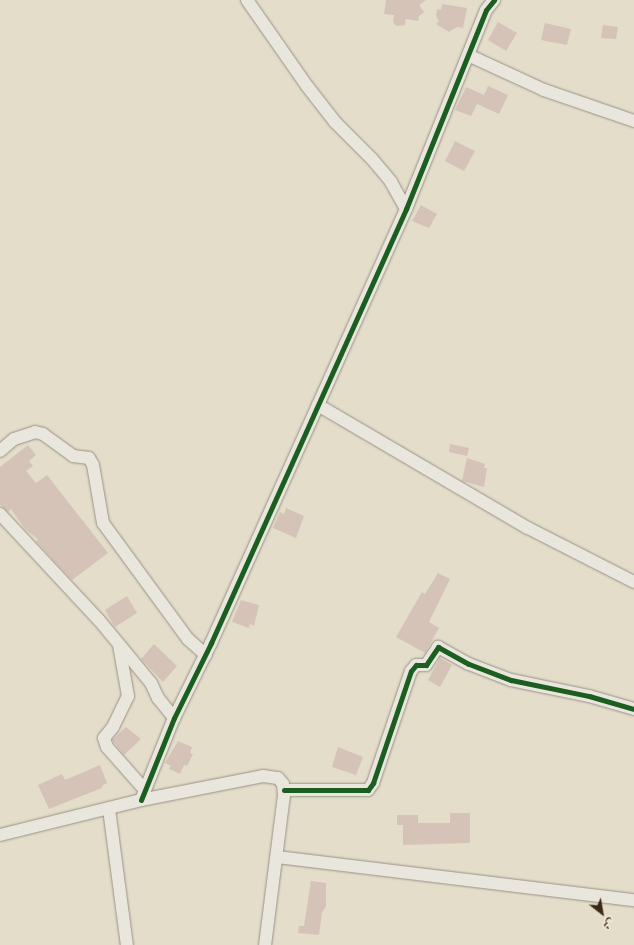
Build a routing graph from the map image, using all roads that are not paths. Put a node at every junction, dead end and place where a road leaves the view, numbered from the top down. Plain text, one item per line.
1 (248, 0) edge
2 (494, 0) edge
3 (468, 55) junction
4 (634, 121) edge
5 (406, 210) junction
6 (318, 406) junction
7 (0, 451) edge
8 (0, 514) edge
9 (634, 582) edge
10 (119, 645) junction
11 (206, 655) junction
12 (634, 709) edge
13 (174, 718) junction
14 (284, 790) junction
15 (142, 795) junction
16 (109, 809) junction
17 (0, 835) edge
18 (277, 857) junction
19 (634, 900) edge
20 (127, 945) edge
21 (265, 945) edge

1 - 5 street
2 - 3 street
3 - 4 street
3 - 5 street
5 - 6 street
6 - 9 street
6 - 11 street
7 - 11 street
8 - 10 street
10 - 13 street
10 - 15 street
11 - 13 street
12 - 14 street
13 - 15 street
14 - 15 street
14 - 18 street
15 - 16 street
16 - 17 street
16 - 20 street
18 - 19 street
18 - 21 street

